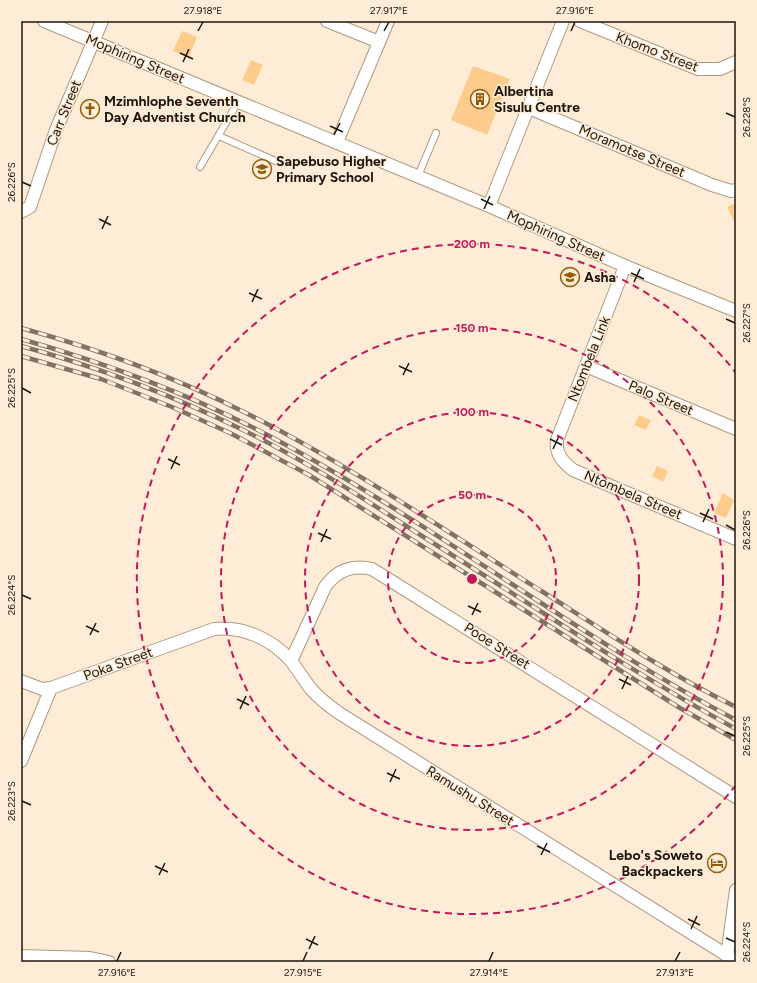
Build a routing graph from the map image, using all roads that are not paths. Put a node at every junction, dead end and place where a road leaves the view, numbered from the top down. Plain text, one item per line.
1 (44, 21) edge
2 (102, 21) edge
3 (327, 21) edge
4 (388, 21) edge
5 (563, 21) edge
6 (580, 21) edge
7 (94, 42) junction
8 (379, 42) junction
9 (736, 62) edge
10 (238, 102) junction
11 (529, 108) junction
12 (436, 133) dead end
13 (219, 136) junction
14 (336, 142) junction
15 (280, 163) dead end
16 (200, 167) dead end
17 (418, 176) junction
18 (736, 190) edge
19 (489, 206) junction
20 (25, 210) edge
21 (625, 266) junction
22 (736, 311) edge
23 (586, 366) junction
24 (736, 429) edge
25 (558, 453) joint
26 (736, 539) edge
27 (214, 629) joint
28 (291, 661) junction
29 (21, 681) edge
30 (51, 688) junction
31 (21, 762) edge
32 (736, 797) edge
33 (736, 890) edge
34 (21, 956) edge
35 (732, 959) edge
36 (90, 960) edge
37 (109, 962) edge

1 - 7 street, Mophiring Street
2 - 7 street, Carr Street
3 - 8 street
4 - 8 street
5 - 11 street
6 - 9 street, Khomo Street
7 - 10 street, Mophiring Street
7 - 20 street, Carr Street
8 - 14 street
10 - 13 lane
10 - 14 street, Mophiring Street
11 - 18 street, Moramotse Street
11 - 19 street
12 - 17 lane
13 - 15 lane
13 - 16 lane
14 - 17 street, Mophiring Street
17 - 19 street, Mophiring Street
19 - 21 street, Mophiring Street
21 - 22 street, Mophiring Street
21 - 23 street, Ntombela Link
23 - 24 street, Palo Street
23 - 25 street, Ntombela Link
25 - 26 street, Ntombela Street
27 - 28 street, Ramushu Street
27 - 30 street, Poka Street
28 - 32 street, Pooe Street
28 - 35 street, Ramushu Street
29 - 30 street
30 - 31 street
33 - 35 street
34 - 36 street
36 - 37 street

